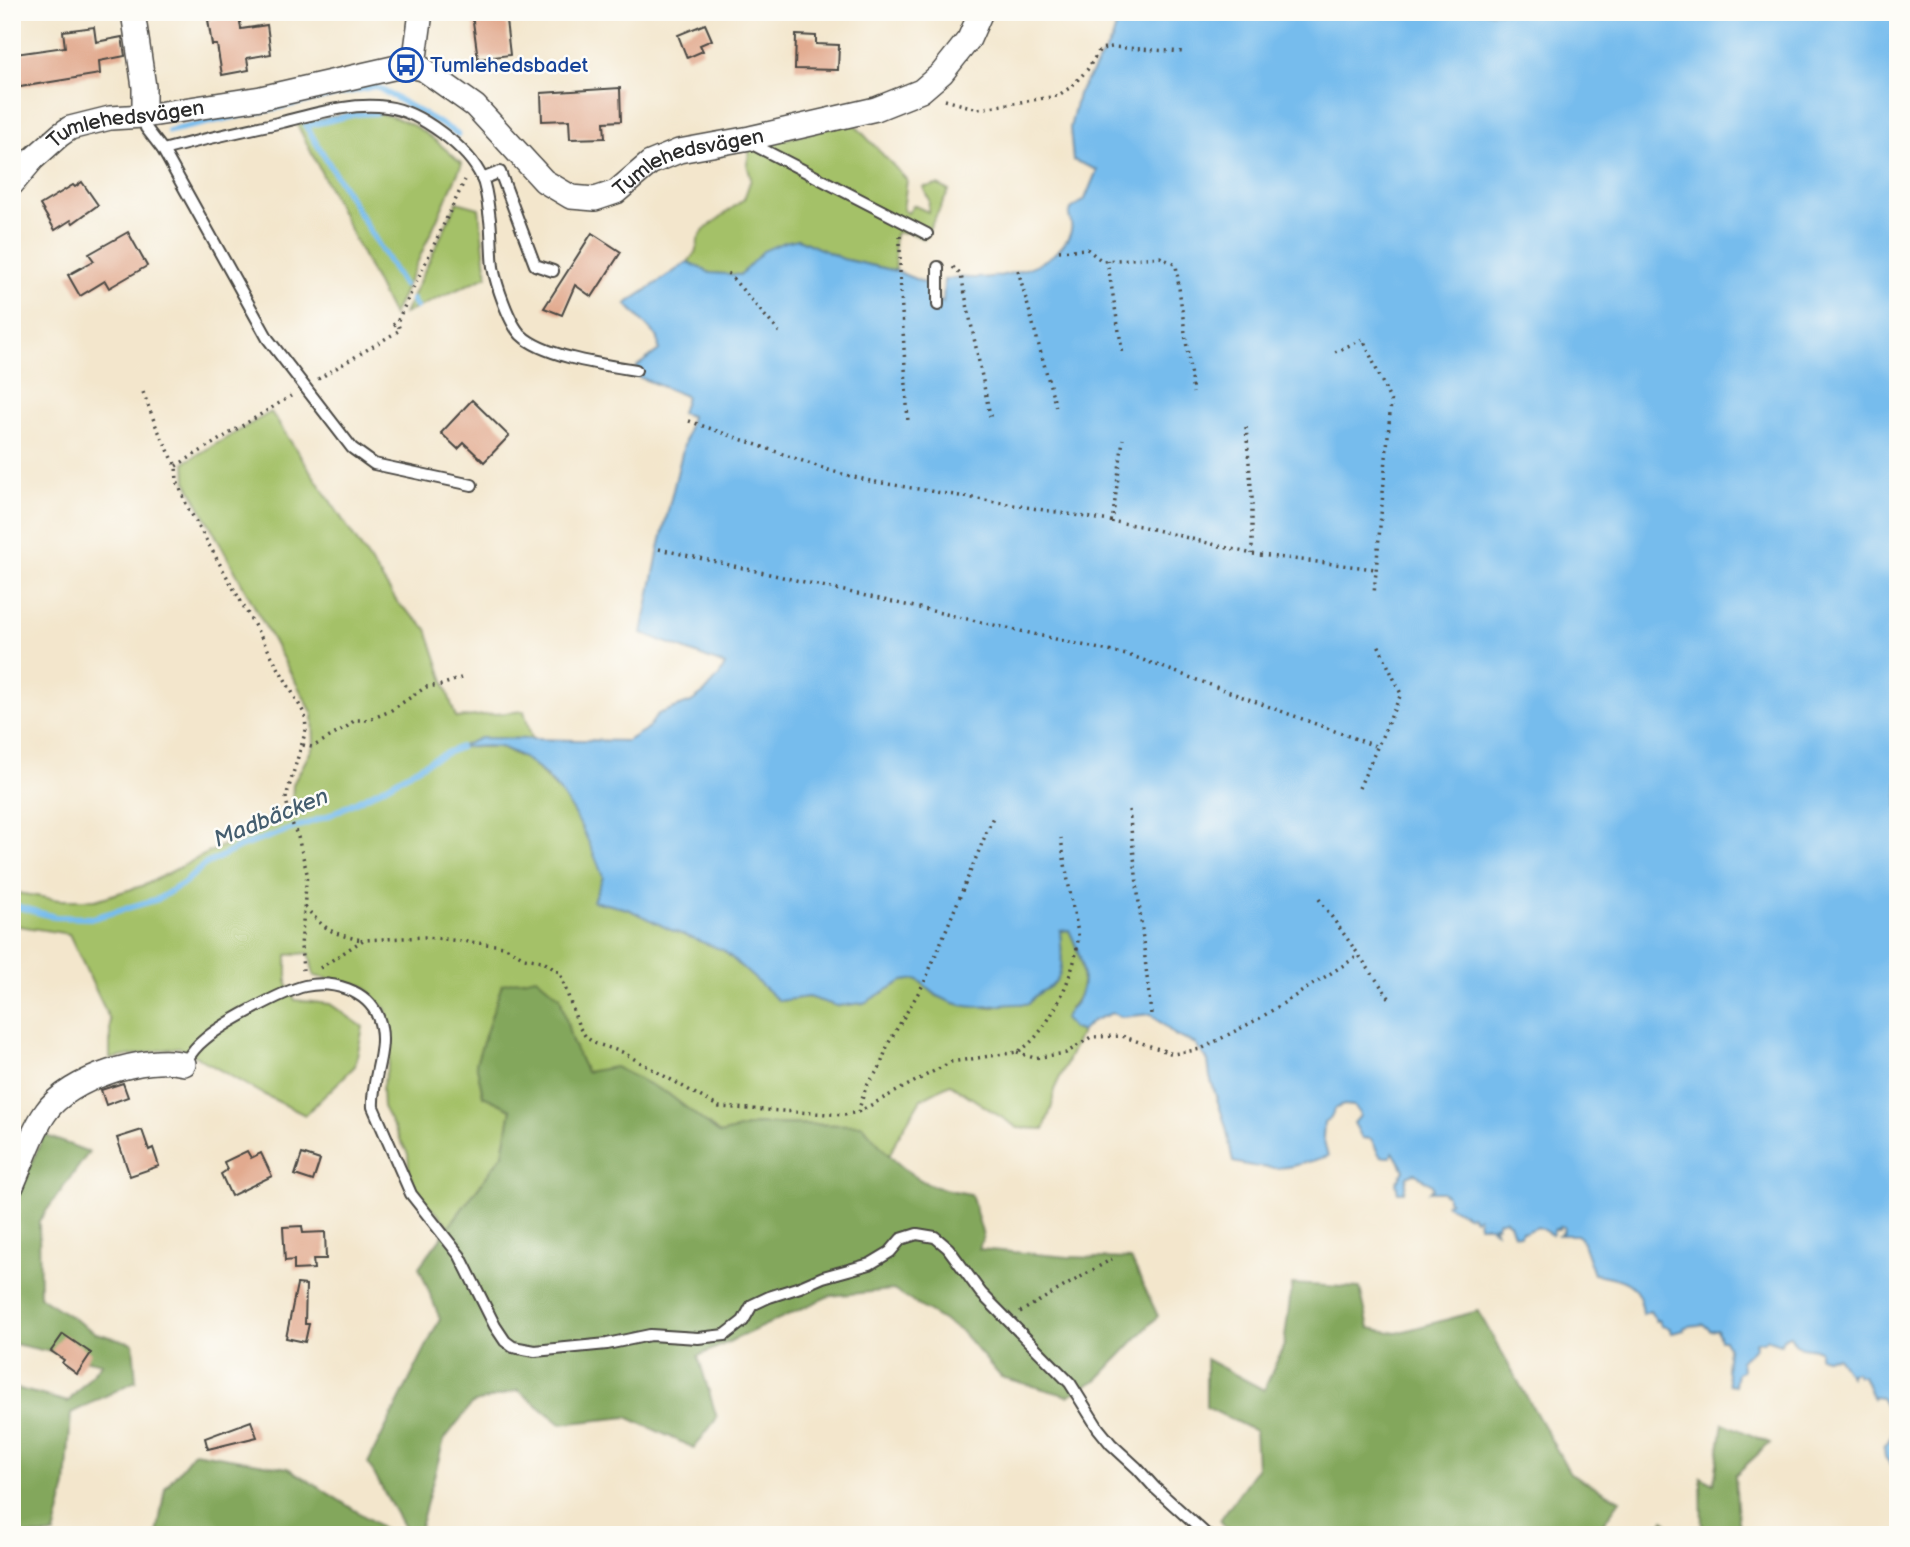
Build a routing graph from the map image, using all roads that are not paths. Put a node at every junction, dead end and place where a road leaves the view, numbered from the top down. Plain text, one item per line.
1 (134, 12) edge
2 (421, 12) edge
3 (981, 12) edge
4 (414, 65) junction
5 (144, 116) junction
6 (750, 138) junction
7 (163, 150) junction
8 (482, 179) junction
9 (12, 184) edge
10 (927, 234) dead end
11 (938, 267) dead end
12 (553, 271) dead end
13 (939, 305) dead end
14 (636, 370) dead end
15 (472, 485) dead end
16 (184, 1064) joint
17 (12, 1186) edge
18 (1207, 1535) edge

1 - 5 street
2 - 4 street
3 - 6 street, Tumlehedsvägen
4 - 5 street, Tumlehedsvägen
4 - 6 street, Tumlehedsvägen
5 - 7 lane
5 - 9 street, Tumlehedsvägen
6 - 10 lane
7 - 8 lane
7 - 15 lane
8 - 12 lane
8 - 14 lane
11 - 13 lane
16 - 17 street
16 - 18 lane

